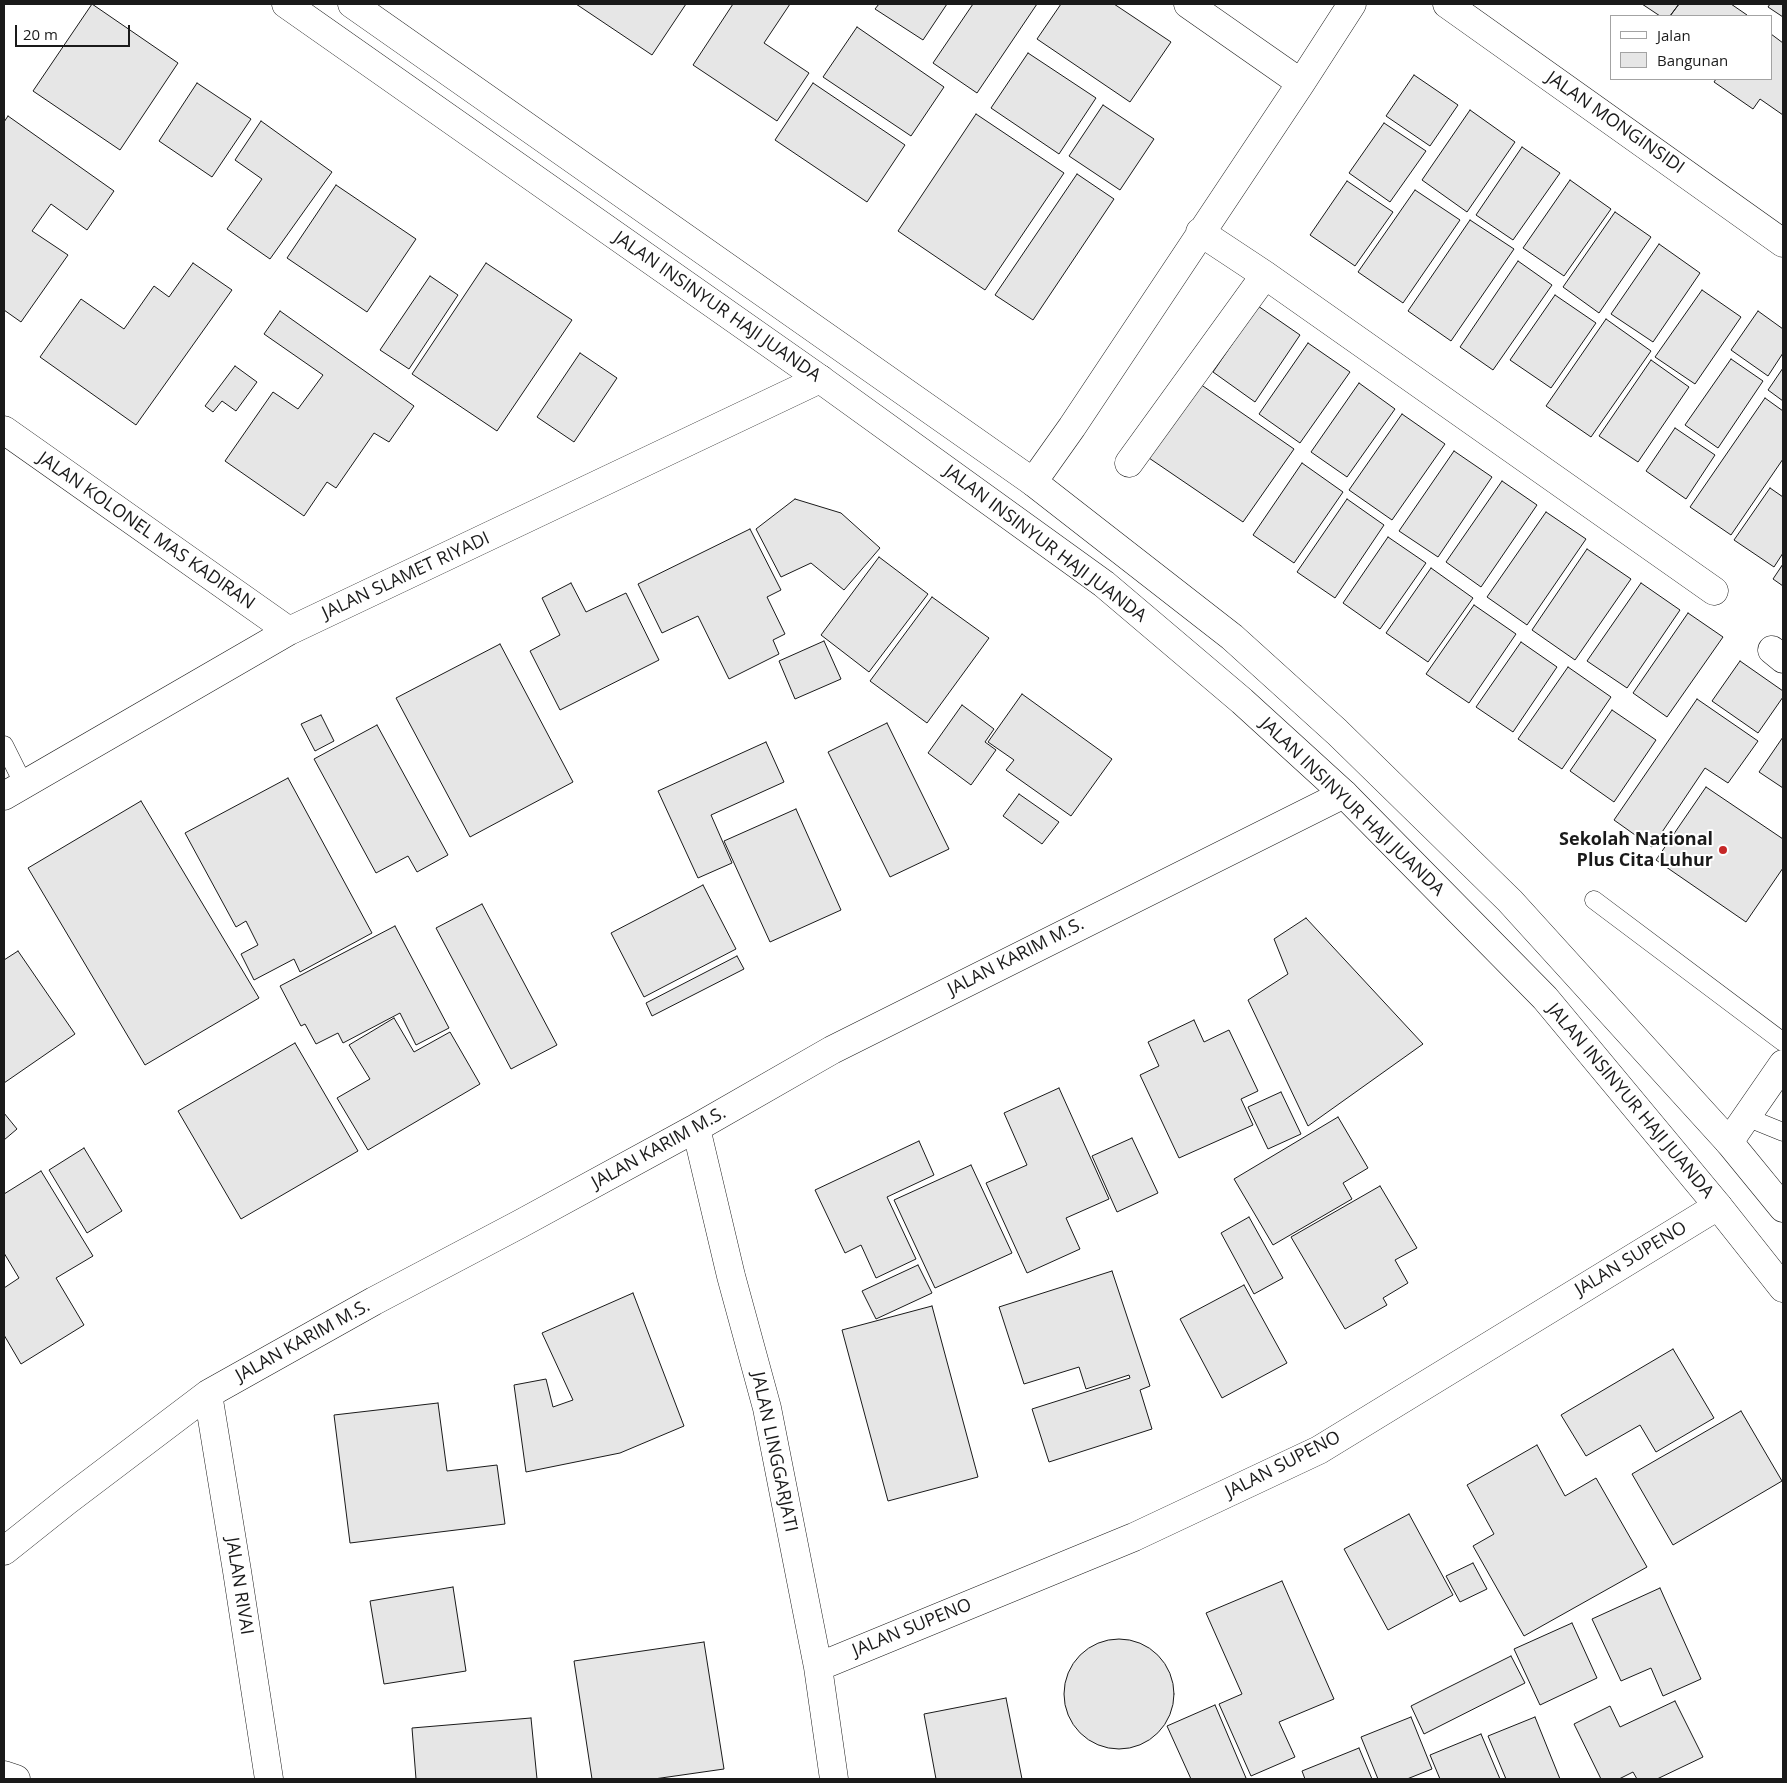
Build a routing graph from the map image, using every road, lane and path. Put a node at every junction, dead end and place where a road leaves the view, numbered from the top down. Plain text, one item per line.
1 (286, 4) edge
2 (352, 4) edge
3 (1188, 4) edge
4 (1352, 4) edge
5 (1447, 4) edge
6 (1301, 83) junction
7 (1200, 232) junction
8 (1783, 243) edge
9 (1265, 274) junction
10 (820, 379) junction
11 (4, 430) edge
12 (1129, 463) dead end
13 (1033, 482) junction
14 (1714, 591) dead end
15 (289, 632) junction
16 (4, 745) edge
17 (14, 789) edge
18 (1344, 794) junction
19 (1594, 900) dead end
20 (1783, 1042) edge
21 (1783, 1064) edge
22 (1746, 1117) junction
23 (696, 1128) junction
24 (1783, 1132) edge
25 (1728, 1142) junction
26 (1718, 1206) junction
27 (1783, 1208) edge
28 (1783, 1288) edge
29 (208, 1394) junction
30 (4, 1551) edge
31 (818, 1667) junction
32 (4, 1775) edge
33 (16, 1779) edge
34 (269, 1779) edge
35 (834, 1779) edge

1 - 10 street, JALAN INSINYUR HAJI JUANDA
2 - 13 street
3 - 6 street
4 - 6 street
5 - 8 street, JALAN MONGINSIDI
6 - 7 street
7 - 9 street
7 - 13 street
9 - 12 street
9 - 14 street
10 - 15 street, JALAN SLAMET RIYADI
10 - 18 street, JALAN INSINYUR HAJI JUANDA
11 - 15 street, JALAN KOLONEL MAS KADIRAN
13 - 25 street
15 - 17 street, JALAN SLAMET RIYADI
16 - 17 lane
18 - 23 street, JALAN KARIM M.S.
18 - 26 street, JALAN INSINYUR HAJI JUANDA
19 - 20 lane
21 - 22 street
22 - 24 lane
22 - 25 street
23 - 29 street, JALAN KARIM M.S.
23 - 31 street, JALAN LINGGARJATI
25 - 27 street
26 - 28 street, JALAN INSINYUR HAJI JUANDA
26 - 31 street, JALAN SUPENO
29 - 30 street, JALAN KARIM M.S.
29 - 34 street, JALAN RIVAI
31 - 35 street, JALAN LINGGARJATI
32 - 33 street

